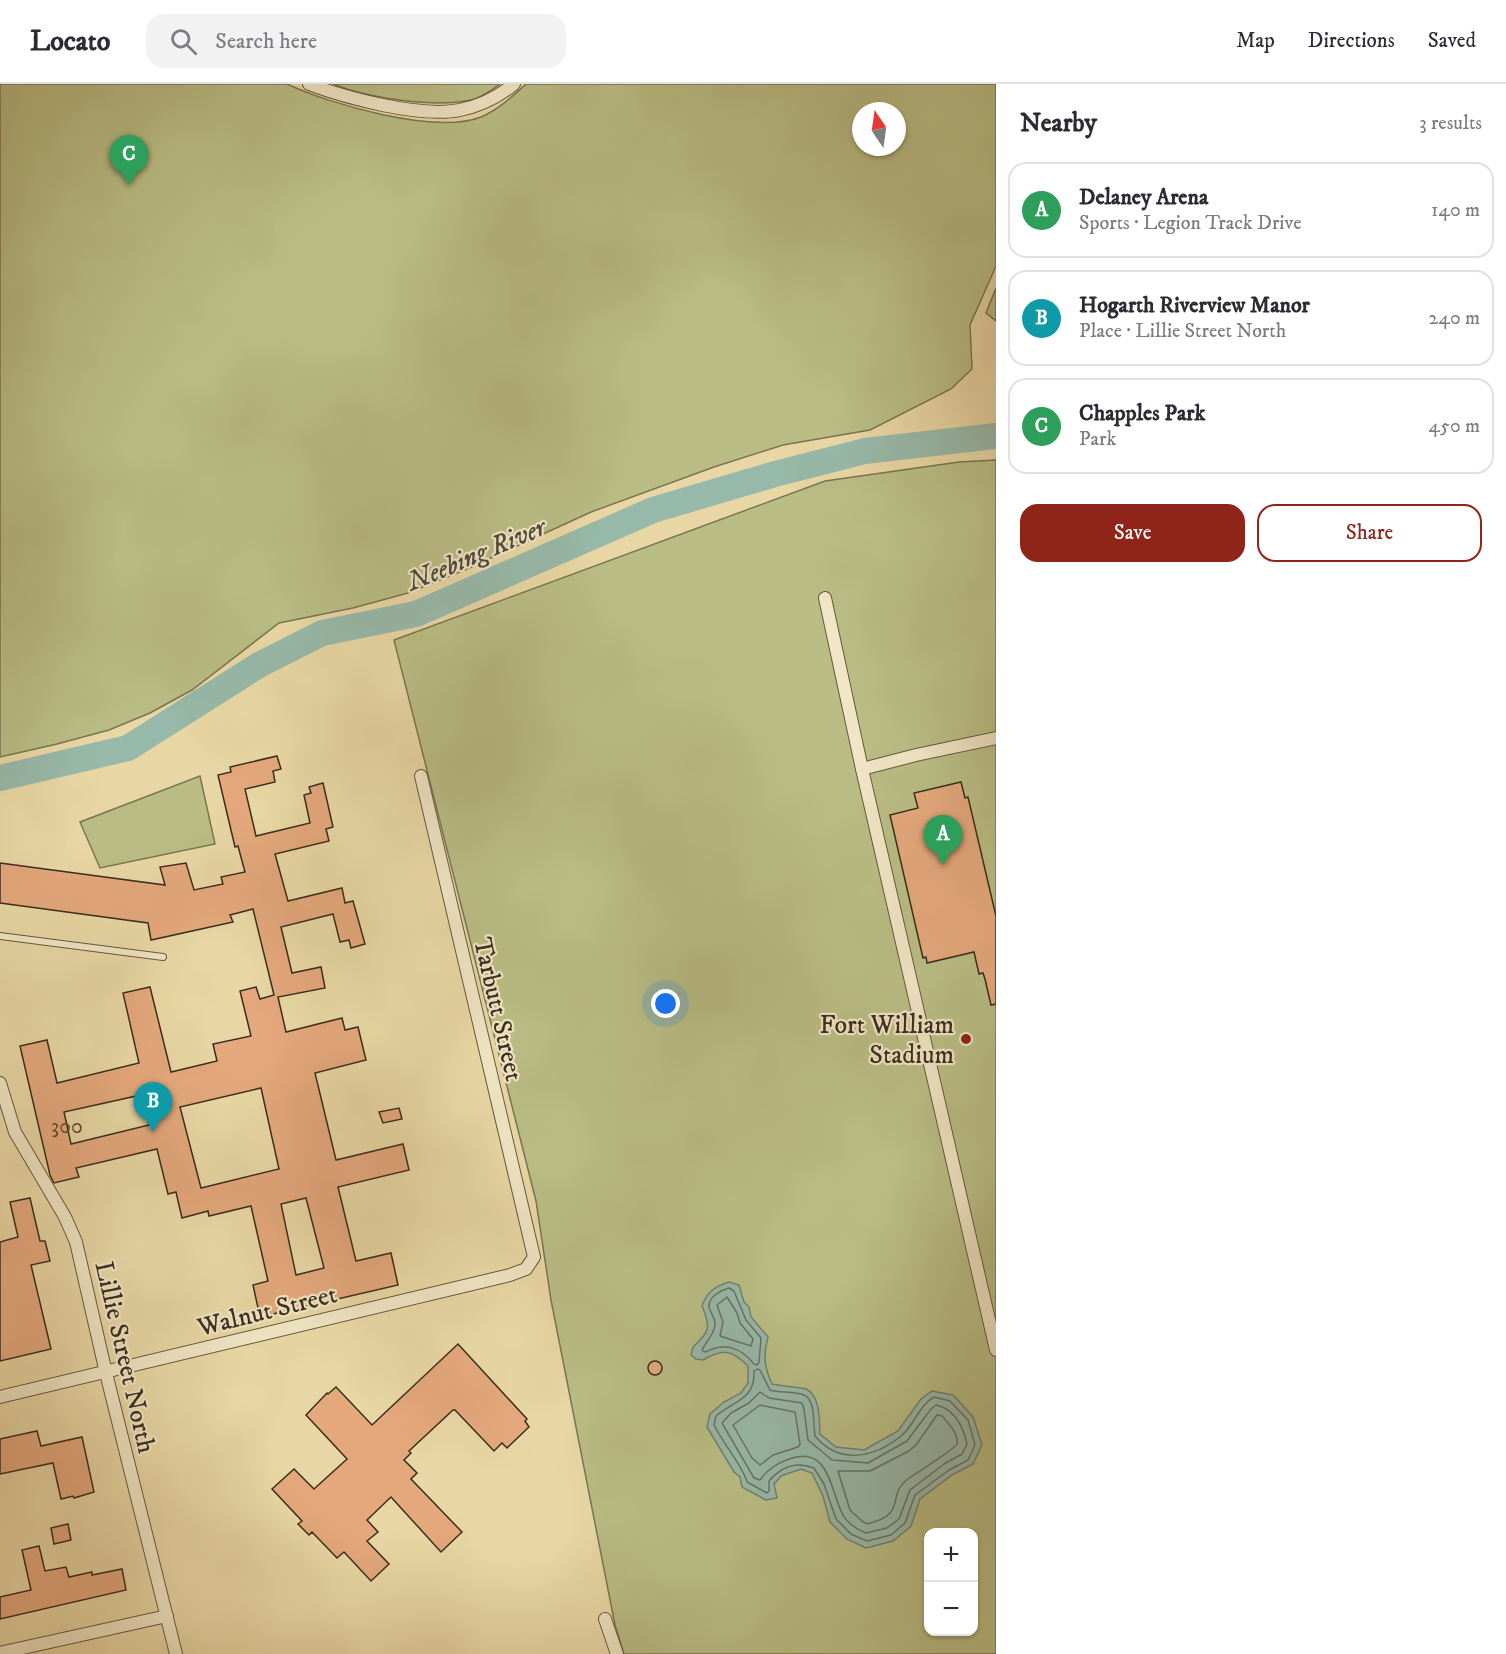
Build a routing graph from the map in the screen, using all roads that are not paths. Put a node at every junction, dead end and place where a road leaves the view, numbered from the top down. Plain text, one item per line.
1 (309, 84) edge
2 (514, 84) edge
3 (825, 598) dead end
4 (996, 738) edge
5 (862, 769) junction
6 (421, 776) dead end
7 (0, 936) edge
8 (163, 957) dead end
9 (0, 1083) edge
10 (533, 1253) joint
11 (996, 1350) edge
12 (106, 1373) junction
13 (0, 1397) edge
14 (167, 1616) junction
15 (605, 1619) dead end
16 (0, 1653) edge
17 (176, 1654) edge
18 (617, 1654) edge

1 - 2 street
3 - 5 street
4 - 5 street
5 - 11 street
6 - 10 street, Tarbutt Street
7 - 8 lane
9 - 12 street, Lillie Street North
10 - 12 street, Walnut Street
12 - 13 street, Walnut Street
12 - 14 street, Lillie Street North
14 - 16 street
14 - 17 street, Lillie Street North
15 - 18 street

